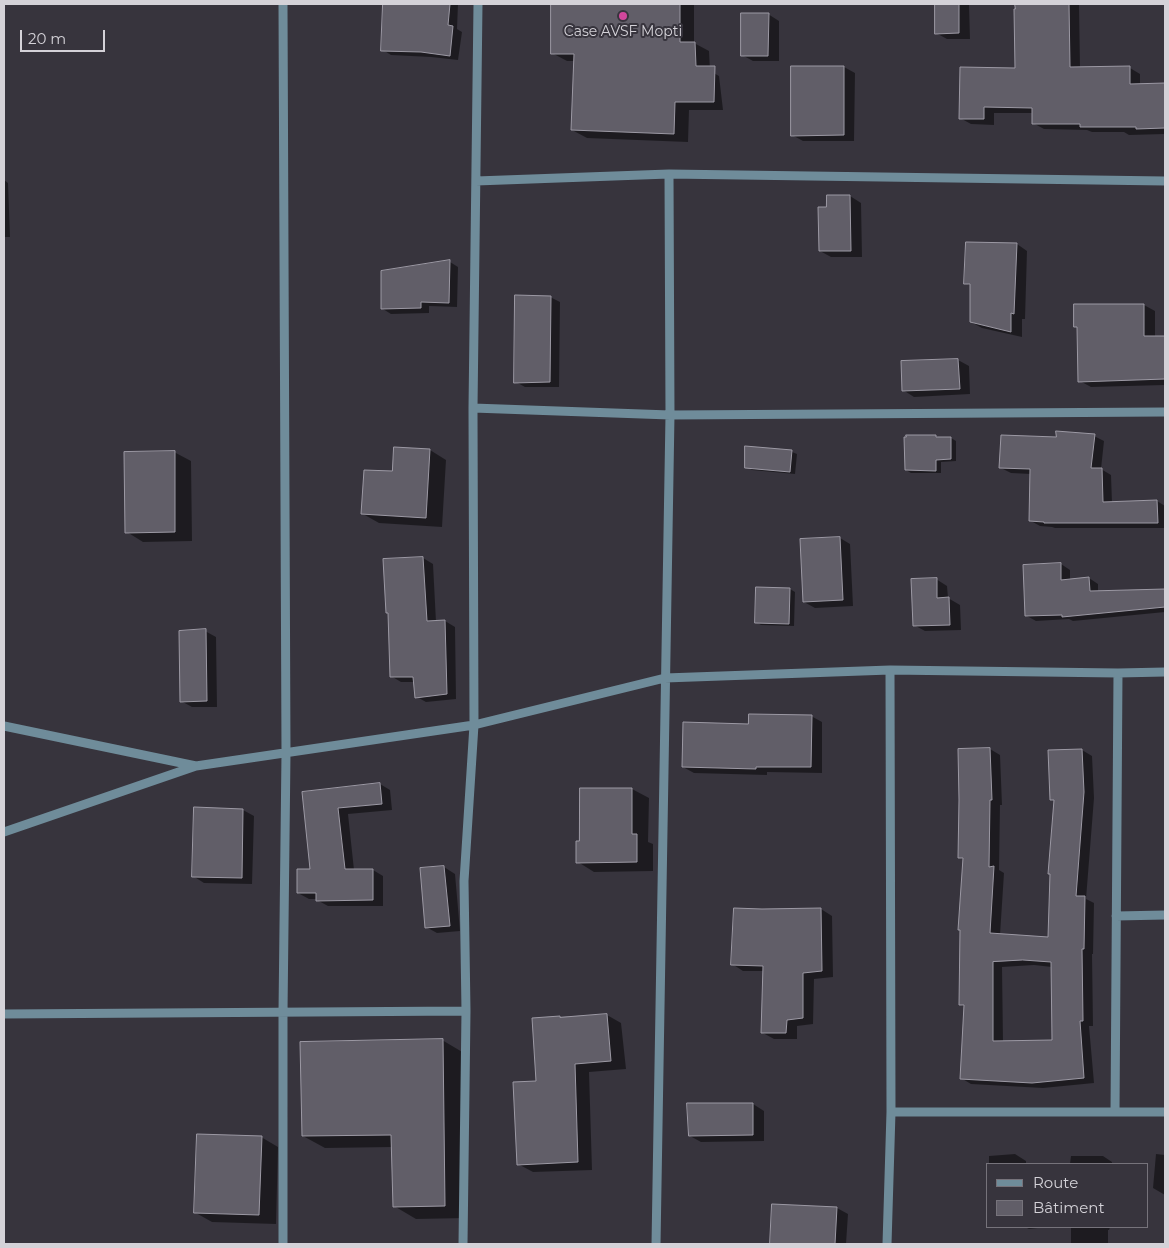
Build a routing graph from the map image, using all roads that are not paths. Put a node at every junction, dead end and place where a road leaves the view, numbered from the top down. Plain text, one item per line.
1 (283, 4) edge
2 (478, 4) edge
3 (669, 174) junction
4 (476, 181) junction
5 (1165, 181) edge
6 (474, 408) junction
7 (1165, 412) edge
8 (670, 415) junction
9 (890, 670) junction
10 (1165, 672) edge
11 (1118, 673) junction
12 (665, 678) junction
13 (474, 724) junction
14 (4, 726) edge
15 (286, 753) junction
16 (196, 766) junction
17 (4, 832) edge
18 (1165, 915) edge
19 (1116, 916) junction
20 (466, 1011) junction
21 (283, 1012) junction
22 (4, 1014) edge
23 (891, 1112) junction
24 (1114, 1112) junction
25 (1165, 1112) edge
26 (283, 1244) edge
27 (463, 1244) edge
28 (656, 1244) edge
29 (888, 1244) edge

1 - 15 street
2 - 4 street
3 - 4 street
3 - 5 street
3 - 8 street
4 - 6 street
6 - 8 street
6 - 13 street
7 - 8 street
8 - 12 street
9 - 11 street
9 - 12 street
9 - 23 street
10 - 11 street
11 - 19 street
12 - 13 street
12 - 28 street
13 - 15 street
13 - 20 street
14 - 16 street
15 - 16 street
15 - 21 street
16 - 17 street
18 - 19 street
19 - 24 street
20 - 21 street
20 - 27 street
21 - 22 street
21 - 26 street
23 - 24 street
23 - 29 street
24 - 25 street

